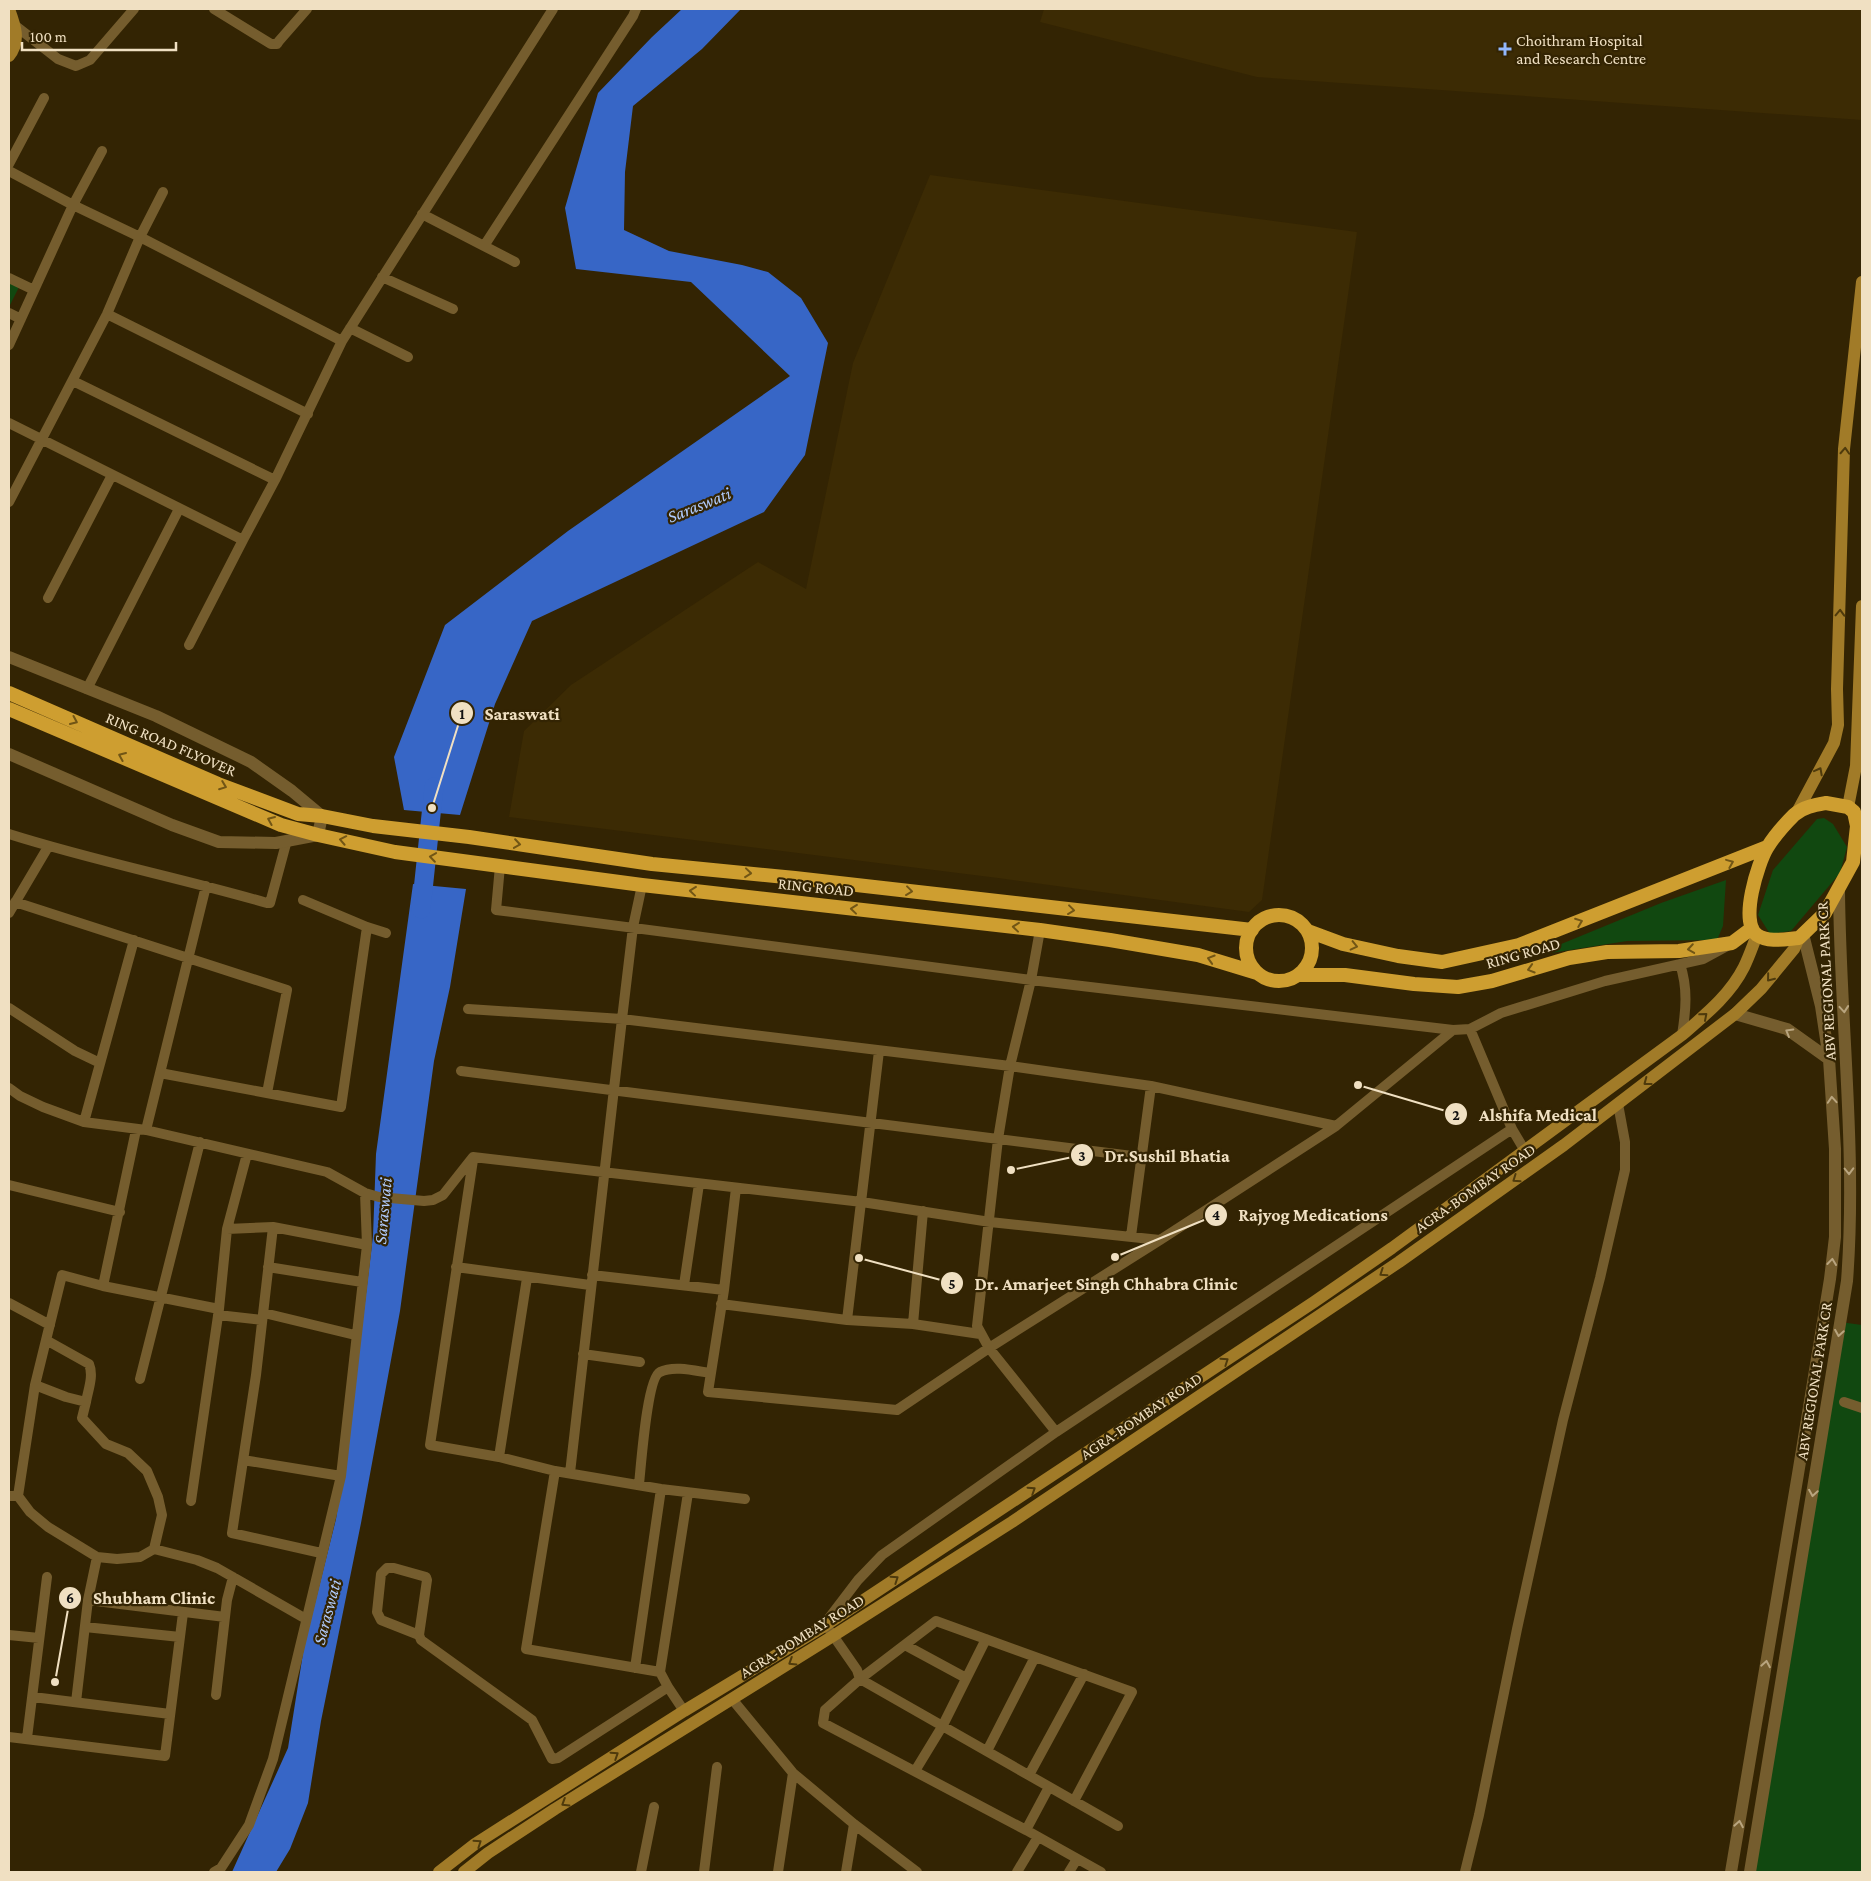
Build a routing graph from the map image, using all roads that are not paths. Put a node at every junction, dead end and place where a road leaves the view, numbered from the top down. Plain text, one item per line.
1 (9, 9) edge
2 (134, 9) edge
3 (307, 9) edge
4 (552, 9) edge
5 (636, 9) edge
6 (220, 10) edge
7 (13, 30) edge
8 (9, 56) edge
9 (44, 98) dead end
10 (102, 150) dead end
11 (9, 164) edge
12 (9, 171) edge
13 (163, 192) dead end
14 (73, 205) junction
15 (422, 214) junction
16 (140, 237) junction
17 (484, 246) junction
18 (515, 262) dead end
19 (382, 277) junction
20 (9, 278) edge
21 (1862, 282) edge
22 (34, 290) junction
23 (453, 309) dead end
24 (9, 313) edge
25 (107, 314) junction
26 (21, 319) junction
27 (350, 328) junction
28 (342, 341) junction
29 (9, 345) edge
30 (408, 357) dead end
31 (73, 381) junction
32 (308, 414) junction
33 (9, 423) edge
34 (42, 439) junction
35 (112, 475) junction
36 (275, 480) junction
37 (9, 502) edge
38 (179, 509) junction
39 (243, 540) junction
40 (48, 598) dead end
41 (1862, 606) edge
42 (189, 645) dead end
43 (9, 657) edge
44 (87, 689) junction
45 (9, 693) edge
46 (9, 708) edge
47 (27, 708) junction
48 (1860, 737) edge
49 (9, 754) edge
50 (1855, 810) edge
51 (1796, 814) junction
52 (322, 816) junction
53 (9, 834) edge
54 (318, 835) junction
55 (287, 840) junction
56 (369, 845) joint
57 (48, 846) junction
58 (1767, 848) junction
59 (1858, 860) edge
60 (500, 866) junction
61 (642, 885) junction
62 (206, 886) junction
63 (1839, 890) junction
64 (304, 900) dead end
65 (15, 902) junction
66 (9, 912) edge
67 (367, 927) junction
68 (633, 927) junction
69 (1040, 930) junction
70 (1252, 930) junction
71 (1308, 931) junction
72 (1755, 932) junction
73 (386, 933) dead end
74 (1801, 936) junction
75 (134, 940) junction
76 (1732, 943) junction
77 (187, 958) junction
78 (1680, 964) junction
79 (1257, 973) junction
80 (1298, 975) junction
81 (1031, 980) junction
82 (9, 1008) edge
83 (468, 1009) dead end
84 (1735, 1014) junction
85 (622, 1019) junction
86 (1470, 1029) junction
87 (1453, 1030) junction
88 (1682, 1035) junction
89 (879, 1051) junction
90 (1829, 1059) junction
91 (100, 1063) junction
92 (1010, 1066) junction
93 (461, 1071) dead end
94 (160, 1073) junction
95 (1150, 1086) junction
96 (9, 1088) edge
97 (614, 1089) junction
98 (267, 1093) junction
99 (1618, 1104) junction
100 (84, 1122) junction
101 (871, 1123) junction
102 (1336, 1126) junction
103 (1512, 1129) junction
104 (141, 1130) junction
105 (998, 1139) junction
106 (200, 1142) junction
107 (1525, 1151) junction
108 (247, 1154) junction
109 (1140, 1157) junction
110 (473, 1158) junction
111 (604, 1172) junction
112 (700, 1184) junction
113 (9, 1185) edge
114 (736, 1188) junction
115 (365, 1193) junction
116 (862, 1202) junction
117 (120, 1212) junction
118 (922, 1212) junction
119 (990, 1222) junction
120 (272, 1227) junction
121 (227, 1229) junction
122 (1131, 1236) junction
123 (1160, 1240) junction
124 (367, 1245) junction
125 (268, 1267) junction
126 (456, 1267) junction
127 (527, 1278) junction
128 (591, 1280) junction
129 (362, 1282) junction
130 (684, 1284) junction
131 (103, 1286) junction
132 (724, 1290) junction
133 (161, 1297) junction
134 (9, 1303) edge
135 (721, 1304) junction
136 (219, 1312) junction
137 (263, 1317) junction
138 (847, 1320) junction
139 (913, 1324) junction
140 (50, 1325) junction
141 (355, 1334) junction
142 (980, 1334) junction
143 (46, 1340) junction
144 (989, 1348) junction
145 (583, 1354) junction
146 (640, 1362) dead end
147 (710, 1373) junction
148 (140, 1380) dead end
149 (35, 1385) junction
150 (86, 1402) junction
151 (1844, 1402) dead end
152 (1862, 1408) edge
153 (1056, 1432) junction
154 (499, 1457) junction
155 (243, 1460) junction
156 (555, 1471) junction
157 (570, 1473) junction
158 (340, 1476) junction
159 (639, 1484) junction
160 (661, 1489) junction
161 (688, 1493) junction
162 (13, 1496) edge
163 (746, 1499) dead end
164 (191, 1501) dead end
165 (154, 1549) junction
166 (321, 1553) junction
167 (97, 1557) junction
168 (47, 1577) dead end
169 (233, 1577) junction
170 (88, 1600) junction
171 (183, 1613) junction
172 (225, 1617) junction
173 (306, 1619) junction
174 (84, 1627) junction
175 (827, 1630) junction
176 (9, 1635) edge
177 (419, 1635) junction
178 (180, 1637) junction
179 (39, 1638) junction
180 (986, 1639) junction
181 (904, 1645) junction
182 (1035, 1657) junction
183 (635, 1668) junction
184 (660, 1672) junction
185 (1084, 1674) junction
186 (966, 1678) junction
187 (860, 1680) junction
188 (668, 1686) junction
189 (216, 1695) dead end
190 (33, 1697) junction
191 (732, 1699) junction
192 (76, 1702) junction
193 (684, 1711) junction
194 (170, 1714) junction
195 (943, 1725) junction
196 (9, 1737) edge
197 (28, 1738) junction
198 (987, 1751) junction
199 (716, 1767) dead end
200 (915, 1771) junction
201 (793, 1773) junction
202 (1029, 1775) junction
203 (1050, 1787) junction
204 (1074, 1801) junction
205 (654, 1807) dead end
206 (854, 1824) junction
207 (1118, 1826) dead end
208 (1026, 1830) junction
209 (1038, 1836) junction
210 (1077, 1859) junction
211 (214, 1872) edge
212 (439, 1872) edge
213 (464, 1872) edge
214 (641, 1872) edge
215 (704, 1872) edge
216 (778, 1872) edge
217 (846, 1872) edge
218 (917, 1872) edge
219 (1017, 1872) edge
220 (1069, 1872) edge
221 (1101, 1872) edge
222 (1464, 1872) edge
223 (1731, 1872) edge
224 (1750, 1872) edge

1 - 7 main road
2 - 7 street
3 - 6 street
4 - 15 street
5 - 17 street
7 - 8 main road
9 - 11 street
10 - 14 street
12 - 14 street
13 - 16 street
14 - 16 street
14 - 22 street
15 - 17 street
15 - 19 street
16 - 25 street
16 - 28 street
17 - 18 street
19 - 23 street
19 - 27 street
20 - 22 street
51 -> 21 main road
22 - 26 street
24 - 26 street
25 - 31 street
25 - 32 street
26 - 29 street
27 - 28 street
27 - 30 street
28 - 32 street
31 - 34 street
31 - 36 street
32 - 36 street
33 - 34 street
34 - 35 street
34 - 37 street
35 - 38 street
35 - 40 street
36 - 39 street
38 - 39 street
38 - 44 street
39 - 42 street
41 - 48 main road
43 - 44 street
44 - 52 street
45 - 47 highway, RING ROAD FLYOVER
46 - 47 highway, RING ROAD FLYOVER
47 -> 52 highway, RING ROAD FLYOVER
54 -> 47 highway, RING ROAD FLYOVER
48 - 50 main road
49 - 55 street
50 - 51 highway
50 - 59 highway
51 - 58 highway
52 - 54 street
52 -> 70 highway, RING ROAD FLYOVER
53 - 57 street
54 - 55 street
56 -> 54 highway, RING ROAD FLYOVER
55 - 62 street
60 -> 56 highway, RING ROAD
57 - 62 street
57 - 65 street
71 -> 58 highway
58 - 72 highway
59 - 63 highway
60 - 61 highway, RING ROAD
60 - 68 street
61 - 68 street
69 -> 61 highway, RING ROAD
62 - 77 street
63 - 74 highway
63 -> 224 street, ABV REGIONAL PARK CR
64 - 67 street
65 - 66 street
65 - 75 street
67 - 73 street
67 - 98 street
68 - 81 street
68 - 85 street
79 -> 69 highway, RING ROAD
69 - 81 street
70 - 71 highway
70 - 79 highway
71 - 80 highway
72 - 74 highway
72 - 76 highway, RING ROAD
88 -> 72 main road, AGRA-BOMBAY ROAD
74 -> 84 main road, AGRA-BOMBAY ROAD
74 - 90 street
75 - 77 street
75 - 91 street
76 - 78 street
76 -> 80 highway, RING ROAD
77 - 94 street
77 - 98 street
78 - 86 street
78 - 88 street
79 - 80 highway
81 - 87 street
81 - 92 street
82 - 91 street
83 - 85 street
90 -> 84 street
84 -> 99 main road, AGRA-BOMBAY ROAD
85 - 89 street
85 - 97 street
86 - 87 street
86 - 103 street
87 - 102 street
88 - 107 main road, AGRA-BOMBAY ROAD
89 - 92 street
89 - 101 street
223 -> 90 street
91 - 100 street
92 - 95 street
92 - 105 street
93 - 97 street
94 - 98 street
94 - 104 street
95 - 102 street
95 - 109 street
96 - 100 street
97 - 101 street
97 - 111 street
99 -> 175 main road, AGRA-BOMBAY ROAD
99 - 222 street
100 - 104 street
101 - 105 street
101 - 116 street
102 - 123 street
103 - 107 street
103 - 153 street
104 - 106 street
104 - 117 street
105 - 109 street
105 - 119 street
106 - 108 street
106 - 133 street
175 -> 107 main road, AGRA-BOMBAY ROAD
108 - 115 street
108 - 121 street
109 - 122 street
110 - 111 street
110 - 115 street
110 - 126 street
111 - 112 street
111 - 128 street
112 - 114 street
112 - 130 street
113 - 117 street
114 - 116 street
114 - 132 street
115 - 124 street
116 - 118 street
116 - 138 street
117 - 131 street
118 - 119 street
118 - 139 street
119 - 122 street
119 - 142 street
120 - 121 street
120 - 124 street
120 - 125 street
121 - 136 street
122 - 123 street
123 - 144 street
124 - 129 street
125 - 129 street
125 - 137 street
126 - 127 street
126 - 154 street
127 - 128 street
127 - 154 street
128 - 130 street
128 - 145 street
129 - 141 street
130 - 132 street
131 - 133 street
131 - 140 street
132 - 135 street
133 - 136 street
133 - 148 street
134 - 140 street
135 - 138 street
135 - 147 street
136 - 137 street
136 - 164 street
137 - 141 street
137 - 155 street
138 - 139 street
139 - 142 street
140 - 143 street
141 - 158 street
142 - 144 street
143 - 149 street
143 - 150 street
144 - 147 street
144 - 153 street
145 - 146 street
145 - 157 street
147 - 159 street
149 - 150 street
149 - 162 street
150 - 165 street
151 - 152 street
153 - 175 street
154 - 156 street
155 - 158 street
155 - 166 street
156 - 157 street
156 - 183 street
157 - 159 street
158 - 166 street
159 - 160 street
160 - 161 street
160 - 183 street
161 - 163 street
161 - 184 street
162 - 167 street
165 - 167 street
165 - 169 street
166 - 173 street
167 - 170 street
168 - 179 street
169 - 172 street
169 - 173 street
170 - 171 street
170 - 174 street
171 - 172 street
171 - 178 street
172 - 189 street
173 - 211 street
174 - 178 street
174 - 192 street
175 - 187 street
175 -> 191 main road, AGRA-BOMBAY ROAD
175 - 193 main road, AGRA-BOMBAY ROAD
176 - 179 street
177 - 177 street
177 - 188 street
178 - 194 street
179 - 190 street
180 - 181 street
180 - 182 street
180 - 186 street
181 - 186 street
181 - 187 street
182 - 185 street
182 - 198 street
183 - 184 street
184 - 188 street
185 - 202 street
185 - 204 street
186 - 195 street
187 - 195 street
187 - 200 street
188 - 193 street
190 - 192 street
190 - 197 street
191 - 201 street
191 -> 213 main road, AGRA-BOMBAY ROAD
192 - 194 street
212 -> 193 main road, AGRA-BOMBAY ROAD
194 - 197 street
195 - 198 street
195 - 200 street
196 - 197 street
198 - 202 street
199 - 215 street
200 - 208 street
201 - 206 street
201 - 216 street
202 - 203 street
203 - 204 street
203 - 208 street
204 - 207 street
205 - 214 street
206 - 217 street
206 - 218 street
208 - 209 street
209 - 210 street
209 - 219 street
210 - 220 street
210 - 221 street

